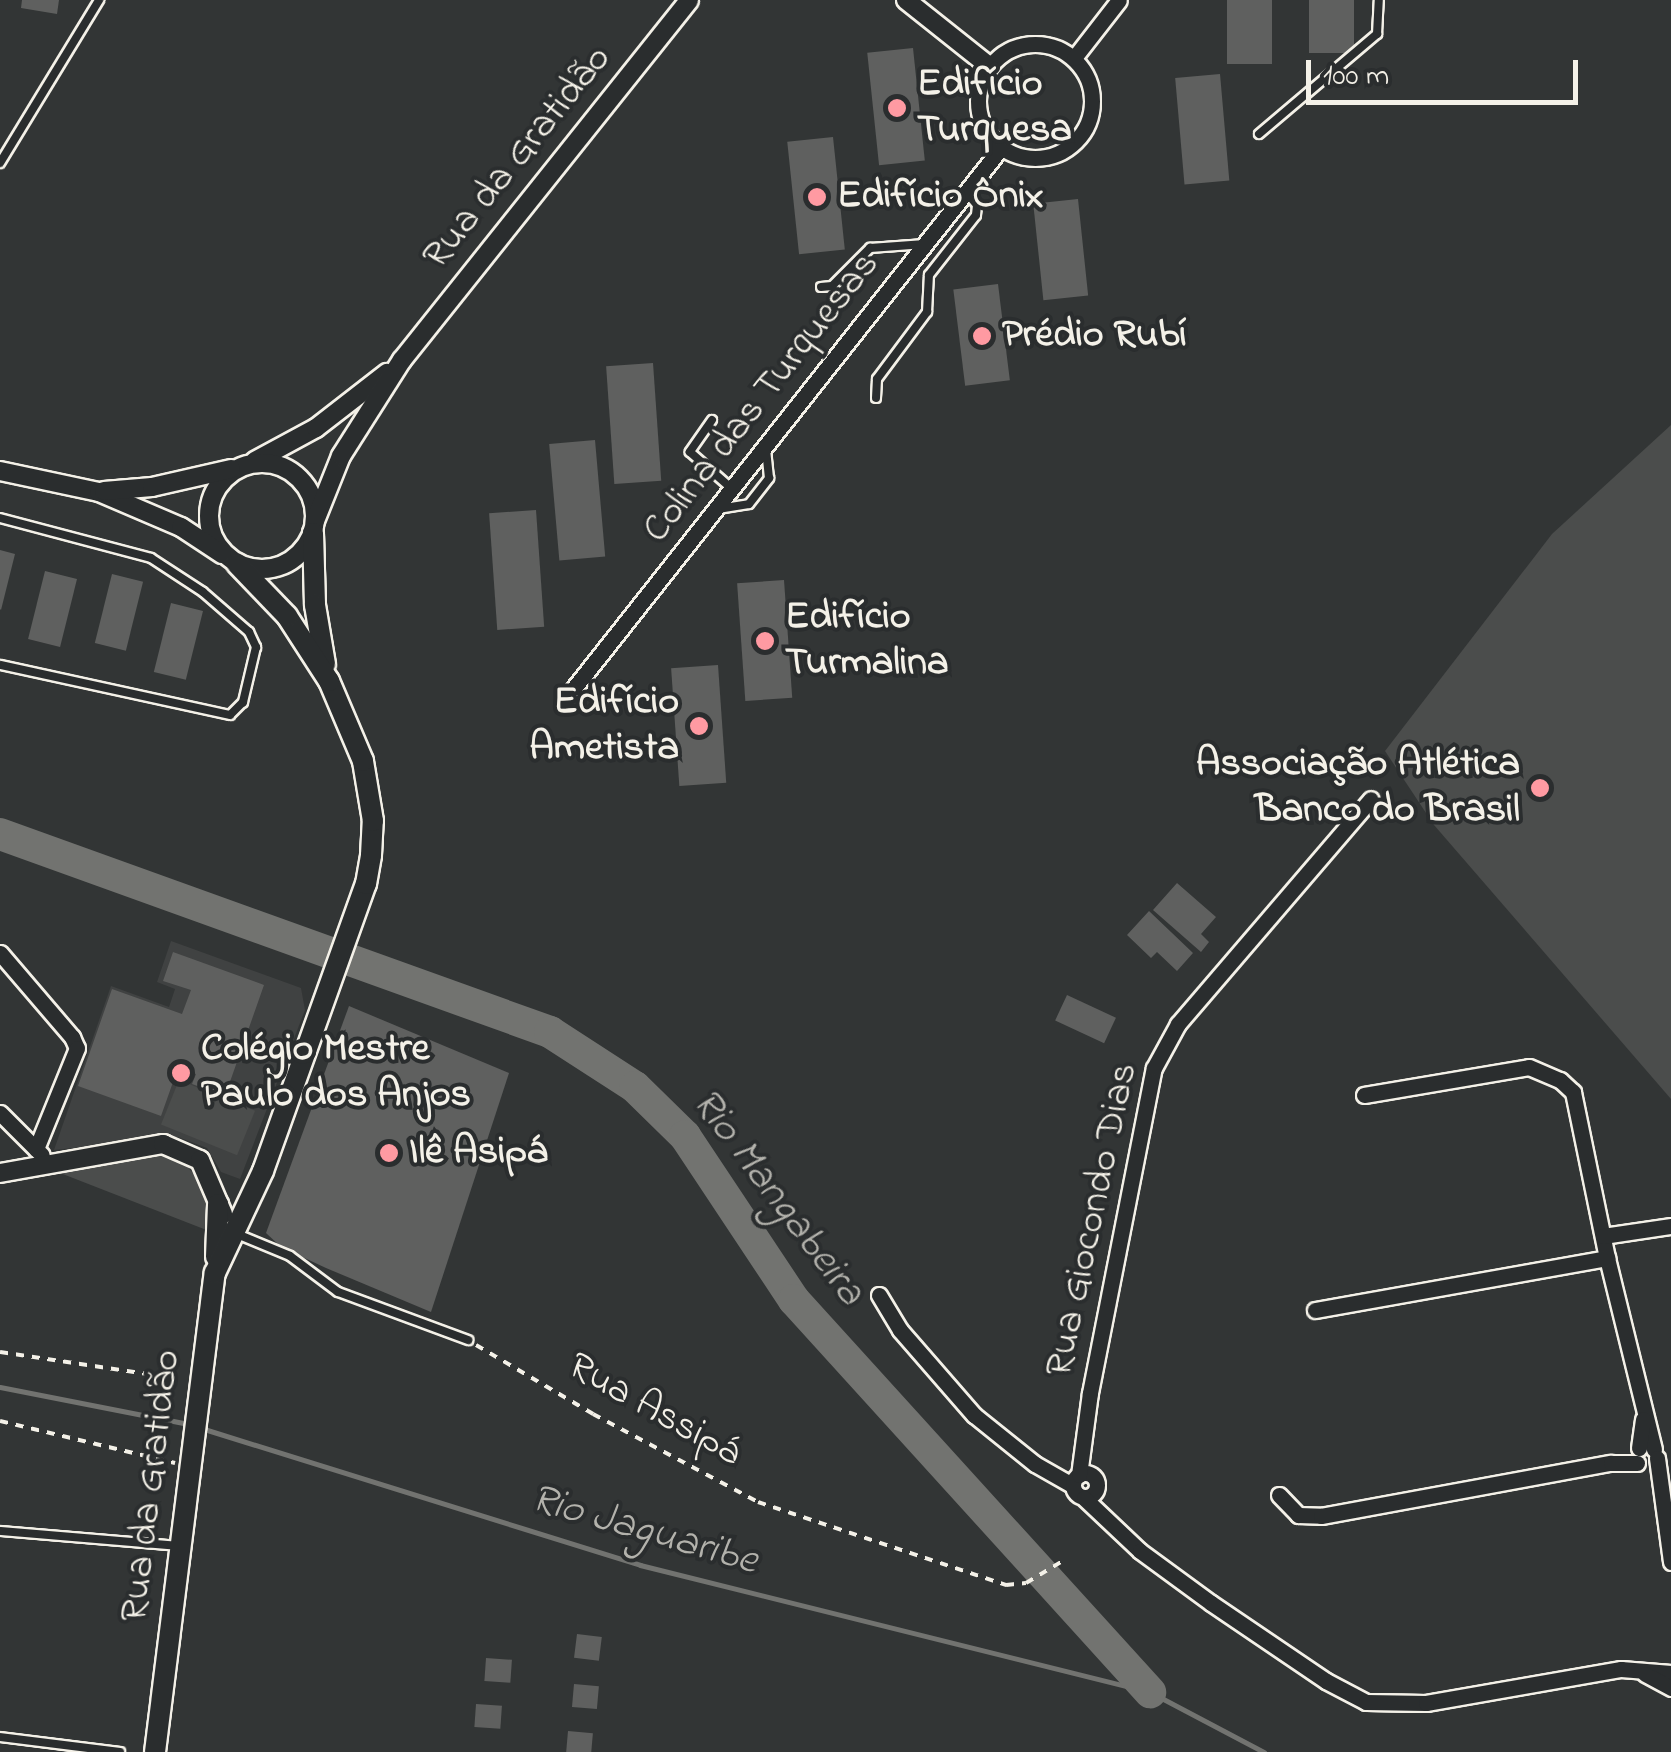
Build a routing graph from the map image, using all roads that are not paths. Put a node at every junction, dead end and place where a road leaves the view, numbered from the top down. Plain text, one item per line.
1 (99, 0) edge
2 (689, 0) edge
3 (906, 0) edge
4 (1120, 0) edge
5 (1379, 0) edge
6 (1074, 58) junction
7 (988, 66) junction
8 (1259, 134) dead end
9 (1001, 148) junction
10 (0, 163) edge
11 (966, 192) junction
12 (926, 243) junction
13 (945, 255) junction
14 (821, 287) dead end
15 (402, 360) junction
16 (876, 398) dead end
17 (712, 420) dead end
18 (765, 445) junction
19 (244, 466) junction
20 (0, 471) edge
21 (731, 488) junction
22 (99, 492) junction
23 (714, 510) junction
24 (0, 518) edge
25 (314, 527) junction
26 (233, 561) junction
27 (0, 665) edge
28 (329, 680) junction
29 (574, 688) dead end
30 (1371, 799) dead end
31 (0, 953) edge
32 (1364, 1095) dead end
33 (0, 1114) edge
34 (42, 1155) junction
35 (0, 1173) edge
36 (218, 1204) junction
37 (1671, 1226) edge
38 (233, 1232) junction
39 (1603, 1236) junction
40 (1607, 1258) junction
41 (216, 1274) junction
42 (879, 1294) dead end
43 (1315, 1310) dead end
44 (468, 1340) road end
45 (1645, 1456) junction
46 (1086, 1485) junction
47 (1278, 1495) dead end
48 (0, 1530) edge
49 (178, 1546) junction
50 (1671, 1562) edge
51 (1641, 1672) junction
52 (1671, 1676) edge
53 (1671, 1688) edge
54 (0, 1737) edge
55 (120, 1752) edge
56 (155, 1752) edge

1 - 10 lane
2 - 15 street, Rua da Gratidão
3 - 7 street
4 - 6 street
5 - 8 lane
6 - 7 street
6 - 9 street
7 - 9 street
9 - 11 street, Colina das Turquesas
11 - 12 street, Colina das Turquesas
11 - 13 lane
12 - 13 lane
12 - 14 lane
12 - 18 street, Colina das Turquesas
13 - 16 lane
15 - 19 street, Rua da Gratidão
15 - 25 street, Rua da Gratidão
17 - 21 lane
18 - 21 street, Colina das Turquesas
18 - 23 lane
19 - 22 street
19 - 25 street
19 - 26 street
20 - 22 street
21 - 23 street, Colina das Turquesas
22 - 26 street
23 - 29 street, Colina das Turquesas
24 - 27 lane
25 - 26 street
25 - 28 main road, Rua da Gratidão
26 - 28 main road, Rua da Gratidão
28 - 38 main road, Rua da Gratidão
30 - 46 street, Rua Giocondo Dias
31 - 34 street
32 - 39 street
33 - 34 street
34 - 35 street
34 - 36 street
36 - 38 street
36 - 41 main road
37 - 39 street
38 - 41 main road, Rua da Gratidão
38 - 44 lane
39 - 40 street
40 - 43 street
40 - 45 street
41 - 49 main road, Rua da Gratidão
42 - 46 street
45 - 47 street
45 - 50 street
46 - 51 street, Rua Giocondo Dias
48 - 49 lane
49 - 56 main road, Rua da Gratidão
51 - 52 street, Rua Giocondo Dias
51 - 53 street
52 - 53 street
54 - 55 lane

